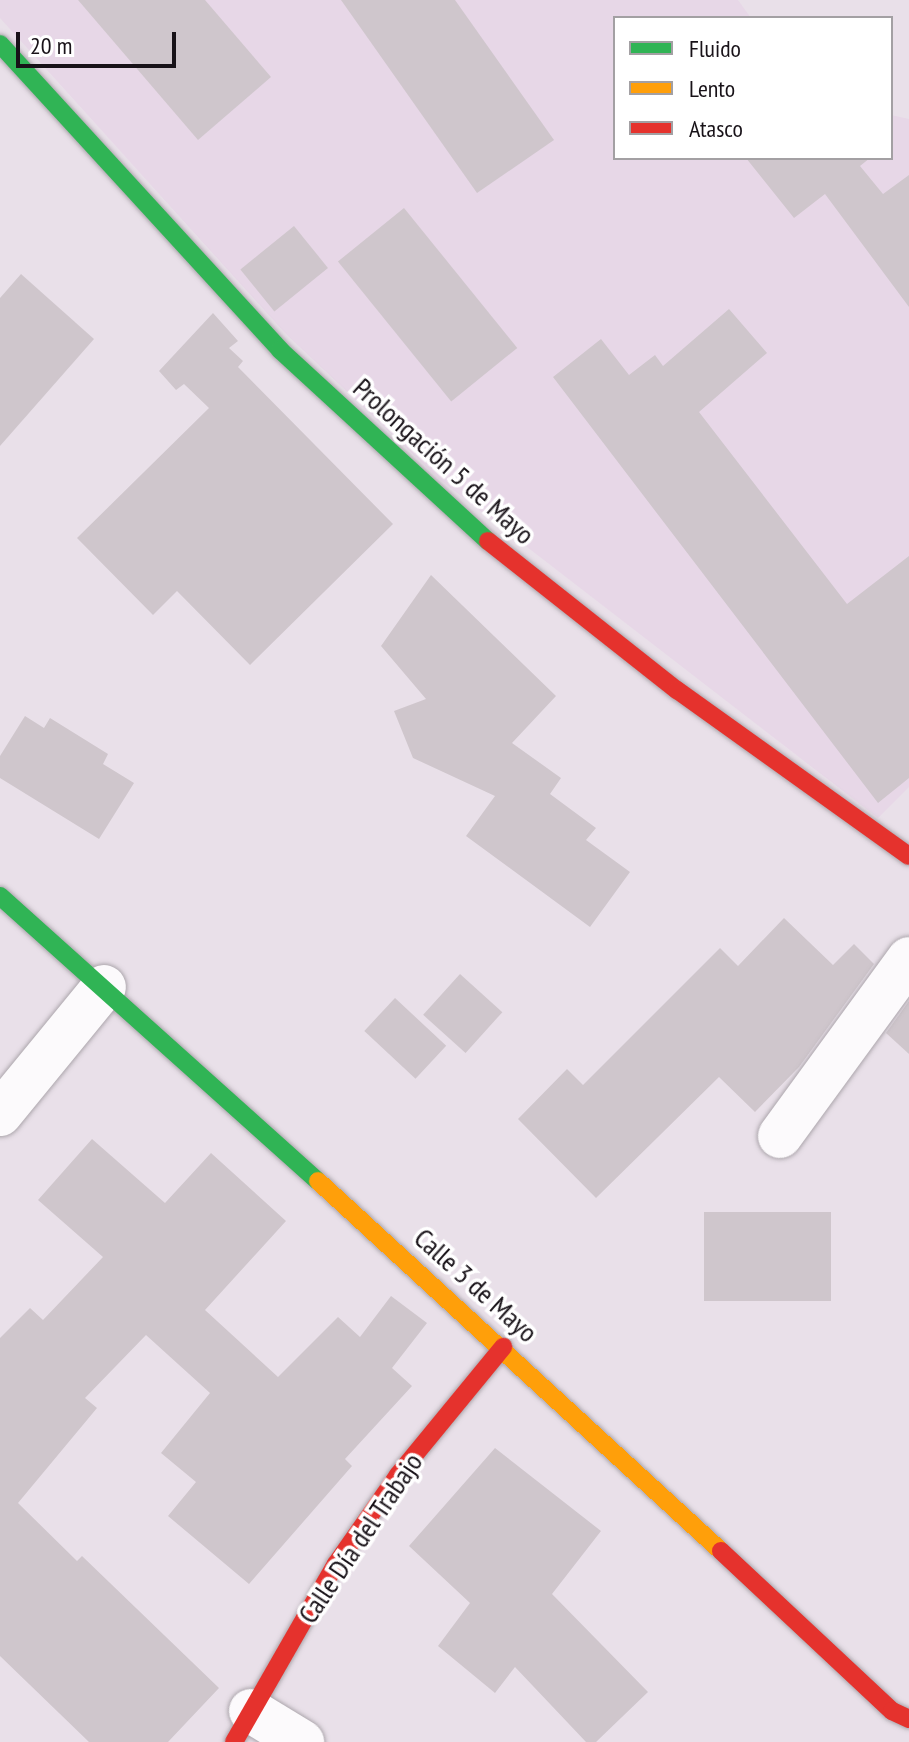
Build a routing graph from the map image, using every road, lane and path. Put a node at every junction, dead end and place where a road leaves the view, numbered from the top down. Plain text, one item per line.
1 (0, 44) edge
2 (909, 856) edge
3 (0, 896) edge
4 (909, 959) edge
5 (104, 987) junction
6 (0, 1114) edge
7 (780, 1136) dead end
8 (503, 1347) junction
9 (909, 1719) edge
10 (242, 1727) edge
11 (302, 1742) edge

1 - 2 street, Prolongación 5 de Mayo
3 - 5 street, Calle 3 de Mayo
4 - 7 street
5 - 6 street
5 - 8 street, Calle 3 de Mayo
8 - 9 street, Calle 3 de Mayo
8 - 10 street, Calle Día del Trabajo
10 - 11 street

